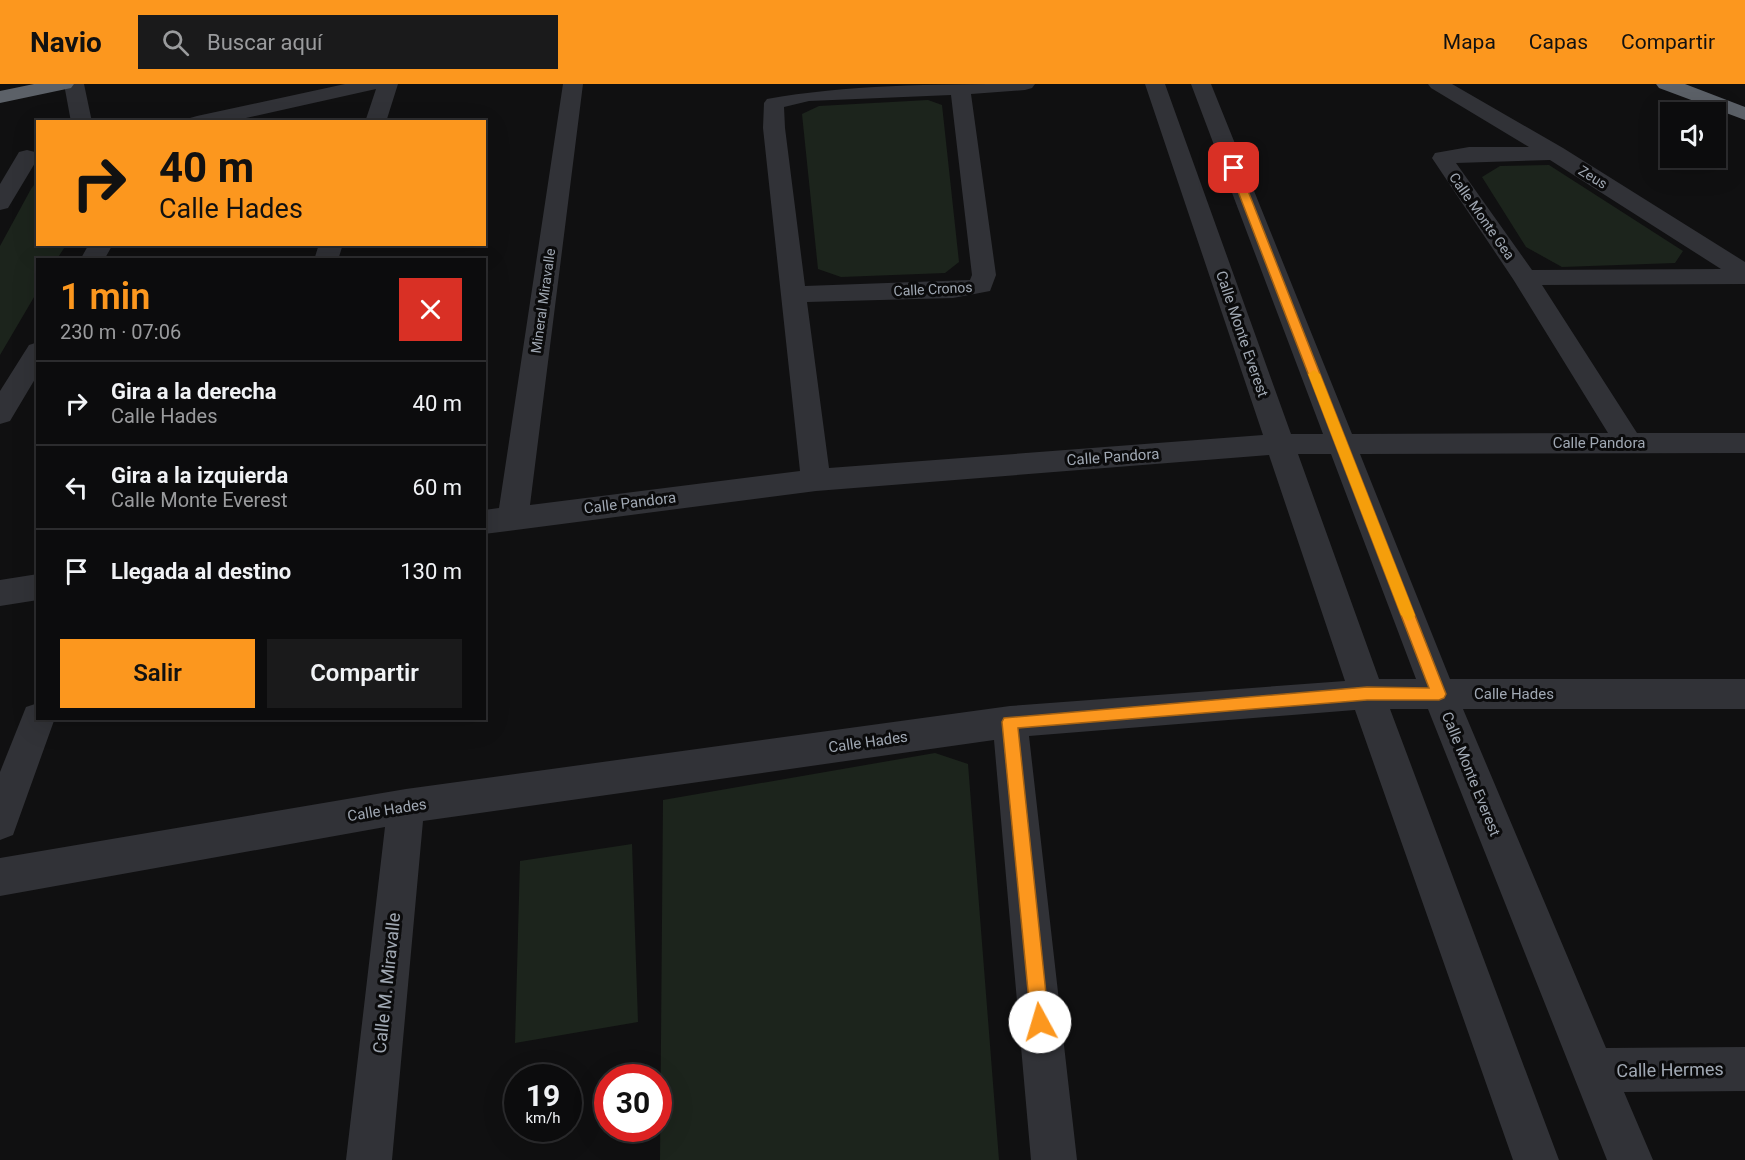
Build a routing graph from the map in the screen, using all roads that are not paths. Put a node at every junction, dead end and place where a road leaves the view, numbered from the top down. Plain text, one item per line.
1 (64, 84) edge
2 (74, 84) edge
3 (373, 84) edge
4 (388, 84) edge
5 (573, 84) edge
6 (1025, 84) edge
7 (1155, 84) edge
8 (1201, 84) edge
9 (1438, 84) edge
10 (1666, 84) edge
11 (960, 89) junction
12 (0, 97) edge
13 (1745, 114) edge
14 (82, 120) edge
15 (206, 120) edge
16 (376, 120) edge
17 (1555, 153) junction
18 (32, 156) edge
19 (0, 163) edge
20 (0, 203) edge
21 (1745, 274) edge
22 (1525, 278) junction
23 (795, 294) junction
24 (36, 354) edge
25 (0, 414) edge
26 (1341, 443) junction
27 (1745, 443) edge
28 (1280, 444) junction
29 (1629, 444) junction
30 (816, 480) junction
31 (513, 518) junction
32 (486, 522) edge
33 (36, 587) edge
34 (0, 593) edge
35 (1367, 694) junction
36 (1439, 694) junction
37 (1745, 694) edge
38 (37, 720) edge
39 (1010, 722) junction
40 (406, 806) junction
41 (0, 822) edge
42 (0, 877) edge
43 (1745, 1069) edge
44 (1594, 1070) junction
45 (369, 1160) edge
46 (1054, 1160) edge
47 (1536, 1160) edge
48 (1630, 1160) edge

1 - 12 highway
2 - 14 street
3 - 15 street
4 - 16 street
5 - 31 street, Mineral Miravalle
6 - 11 street
7 - 28 street, Calle Monte Everest
8 - 26 street, Calle Monte Everest
9 - 17 street, Zeus
10 - 13 highway
11 - 23 street
11 - 23 street, Calle Cronos
17 - 21 street, Zeus
17 - 22 street, Calle Monte Gea
18 - 19 street
18 - 20 street
21 - 22 street
22 - 29 street, Calle Monte Gea
23 - 30 street
24 - 25 street
26 - 28 street, Calle Pandora
26 - 29 street, Calle Pandora
26 - 36 street, Calle Monte Everest
27 - 29 street, Calle Pandora
28 - 30 street, Calle Pandora
28 - 35 street, Calle Monte Everest
30 - 31 street, Calle Pandora
31 - 32 street, Calle Pandora
33 - 34 street
35 - 36 street, Calle Hades
35 - 39 street, Calle Hades
35 - 47 street, Calle Monte Everest
36 - 37 street, Calle Hades
36 - 44 street, Calle Monte Everest
38 - 41 street
39 - 40 street, Calle Hades
39 - 46 street
40 - 42 street, Calle Hades
40 - 45 street, Calle M. Miravalle
43 - 44 street, Calle Hermes
44 - 48 street, Calle Monte Everest

